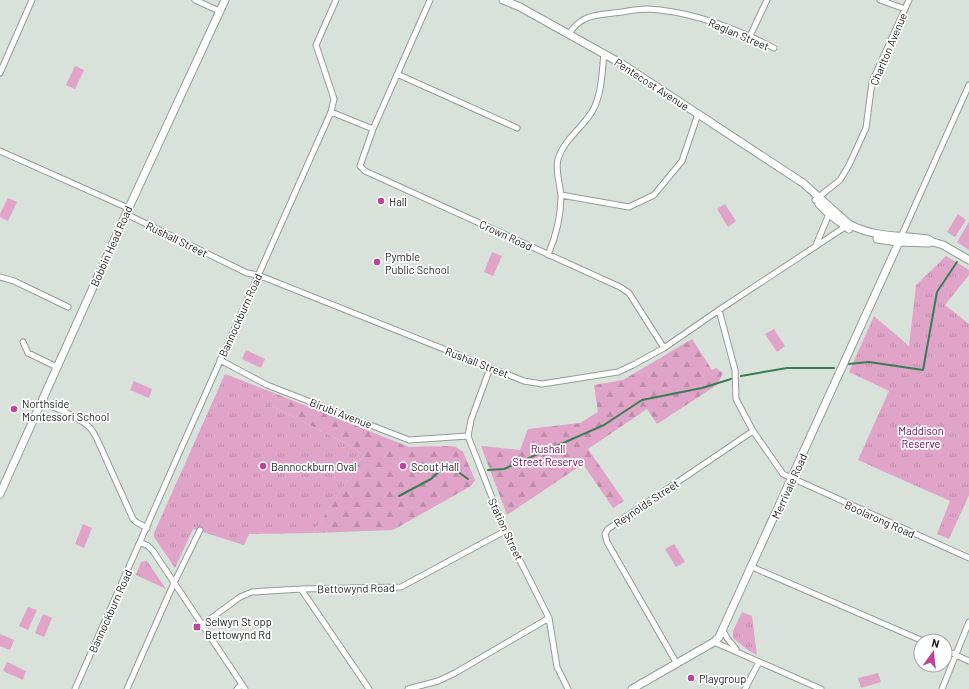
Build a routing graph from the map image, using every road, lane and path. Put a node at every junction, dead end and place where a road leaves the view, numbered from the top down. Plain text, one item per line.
1 (32, 0) edge
2 (195, 0) edge
3 (225, 0) edge
4 (336, 0) edge
5 (430, 0) edge
6 (503, 0) edge
7 (767, 0) edge
8 (880, 0) edge
9 (909, 0) edge
10 (904, 9) junction
11 (219, 11) junction
12 (569, 34) junction
13 (750, 36) junction
14 (774, 48) dead end
15 (604, 53) junction
16 (0, 73) edge
17 (397, 74) junction
18 (969, 85) edge
19 (331, 112) junction
20 (698, 114) junction
21 (517, 128) dead end
22 (373, 129) junction
23 (0, 151) edge
24 (561, 195) junction
25 (816, 198) junction
26 (127, 211) junction
27 (829, 214) junction
28 (847, 226) junction
29 (900, 239) junction
30 (884, 240) junction
31 (816, 246) junction
32 (548, 255) junction
33 (892, 256) junction
34 (969, 260) edge
35 (258, 275) junction
36 (0, 277) edge
37 (68, 307) dead end
38 (719, 310) junction
39 (23, 342) dead end
40 (664, 348) junction
41 (220, 360) junction
42 (57, 367) junction
43 (490, 368) junction
44 (42, 402) junction
45 (753, 431) junction
46 (468, 436) junction
47 (792, 479) junction
48 (0, 494) edge
49 (147, 528) junction
50 (200, 530) dead end
51 (505, 531) junction
52 (140, 542) junction
53 (969, 558) edge
54 (752, 567) junction
55 (174, 583) junction
56 (301, 589) junction
57 (549, 618) junction
58 (969, 622) edge
59 (202, 625) junction
60 (723, 631) junction
61 (913, 637) edge
62 (714, 642) junction
63 (738, 651) junction
64 (953, 654) edge
65 (956, 655) junction
66 (969, 661) edge
67 (759, 662) junction
68 (677, 664) junction
69 (244, 687) edge
70 (75, 689) edge
71 (127, 689) edge
72 (237, 689) edge
73 (369, 689) edge
74 (408, 689) edge
75 (568, 689) edge
76 (632, 689) edge
77 (745, 689) edge
78 (821, 689) edge
79 (942, 689) edge

1 - 16 street
2 - 11 street
3 - 11 street, Bobbin Head Road
4 - 19 street
5 - 17 street
6 - 12 street, Pentecost Avenue
7 - 13 street
8 - 10 street
9 - 10 street, Charlton Avenue
10 - 25 street, Charlton Avenue
11 - 26 street, Bobbin Head Road
12 - 13 street, Raglan Street
12 - 15 street, Pentecost Avenue
13 - 14 street, Raglan Street
15 - 20 street, Pentecost Avenue
15 - 24 street
17 - 21 street
17 - 22 street
18 - 29 street
19 - 22 street
19 - 35 street, Bannockburn Road
20 - 24 street
20 - 25 street, Pentecost Avenue
22 - 32 street, Crown Road
23 - 26 street, Rushall Street
24 - 32 street
25 - 27 street, Pentecost Avenue
25 - 28 street, Pentecost Avenue
26 - 35 street, Rushall Street
26 - 42 street, Bobbin Head Road
27 - 28 street, Pentecost Avenue
27 - 31 street
28 - 29 street, Pentecost Avenue
28 - 30 street, Pentecost Avenue
28 - 31 street, Rushall Street
29 - 30 street, Pentecost Avenue
29 - 33 street, Merrivale Road
29 - 34 street, Pentecost Avenue
30 - 33 street
31 - 38 street, Rushall Street
32 - 40 street, Crown Road
33 - 47 street, Merrivale Road
35 - 41 street, Bannockburn Road
35 - 43 street, Rushall Street
36 - 37 street
38 - 40 street, Rushall Street
38 - 45 street, Boolarong Road
39 - 42 street
40 - 43 street, Rushall Street
41 - 46 street, Birubi Avenue
41 - 49 street, Bannockburn Road
42 - 44 street, Bobbin Head Road
43 - 46 street
44 - 48 street, Bobbin Head Road
44 - 49 street
45 - 47 street, Boolarong Road
45 - 68 street, Reynolds Street
46 - 51 street, Station Street
47 - 53 street, Boolarong Road
47 - 54 street, Merrivale Road
49 - 52 street, Bannockburn Road
50 - 55 street
51 - 56 street, Bettowynd Road
51 - 57 street, Station Street
52 - 55 street
52 - 70 street, Bannockburn Road
54 - 60 street, Merrivale Road
54 - 61 street
55 - 59 street
55 - 71 street
56 - 59 street, Bettowynd Road
56 - 73 street
57 - 74 street
57 - 75 street, Station Street
58 - 65 street
59 - 69 street
60 - 62 street, Merrivale Road
60 - 63 street
62 - 63 street
62 - 68 street, Merrivale Road
63 - 67 street
64 - 65 street
65 - 66 street
65 - 79 street
67 - 77 street
67 - 78 street
68 - 76 street, Merrivale Road
69 - 72 street

